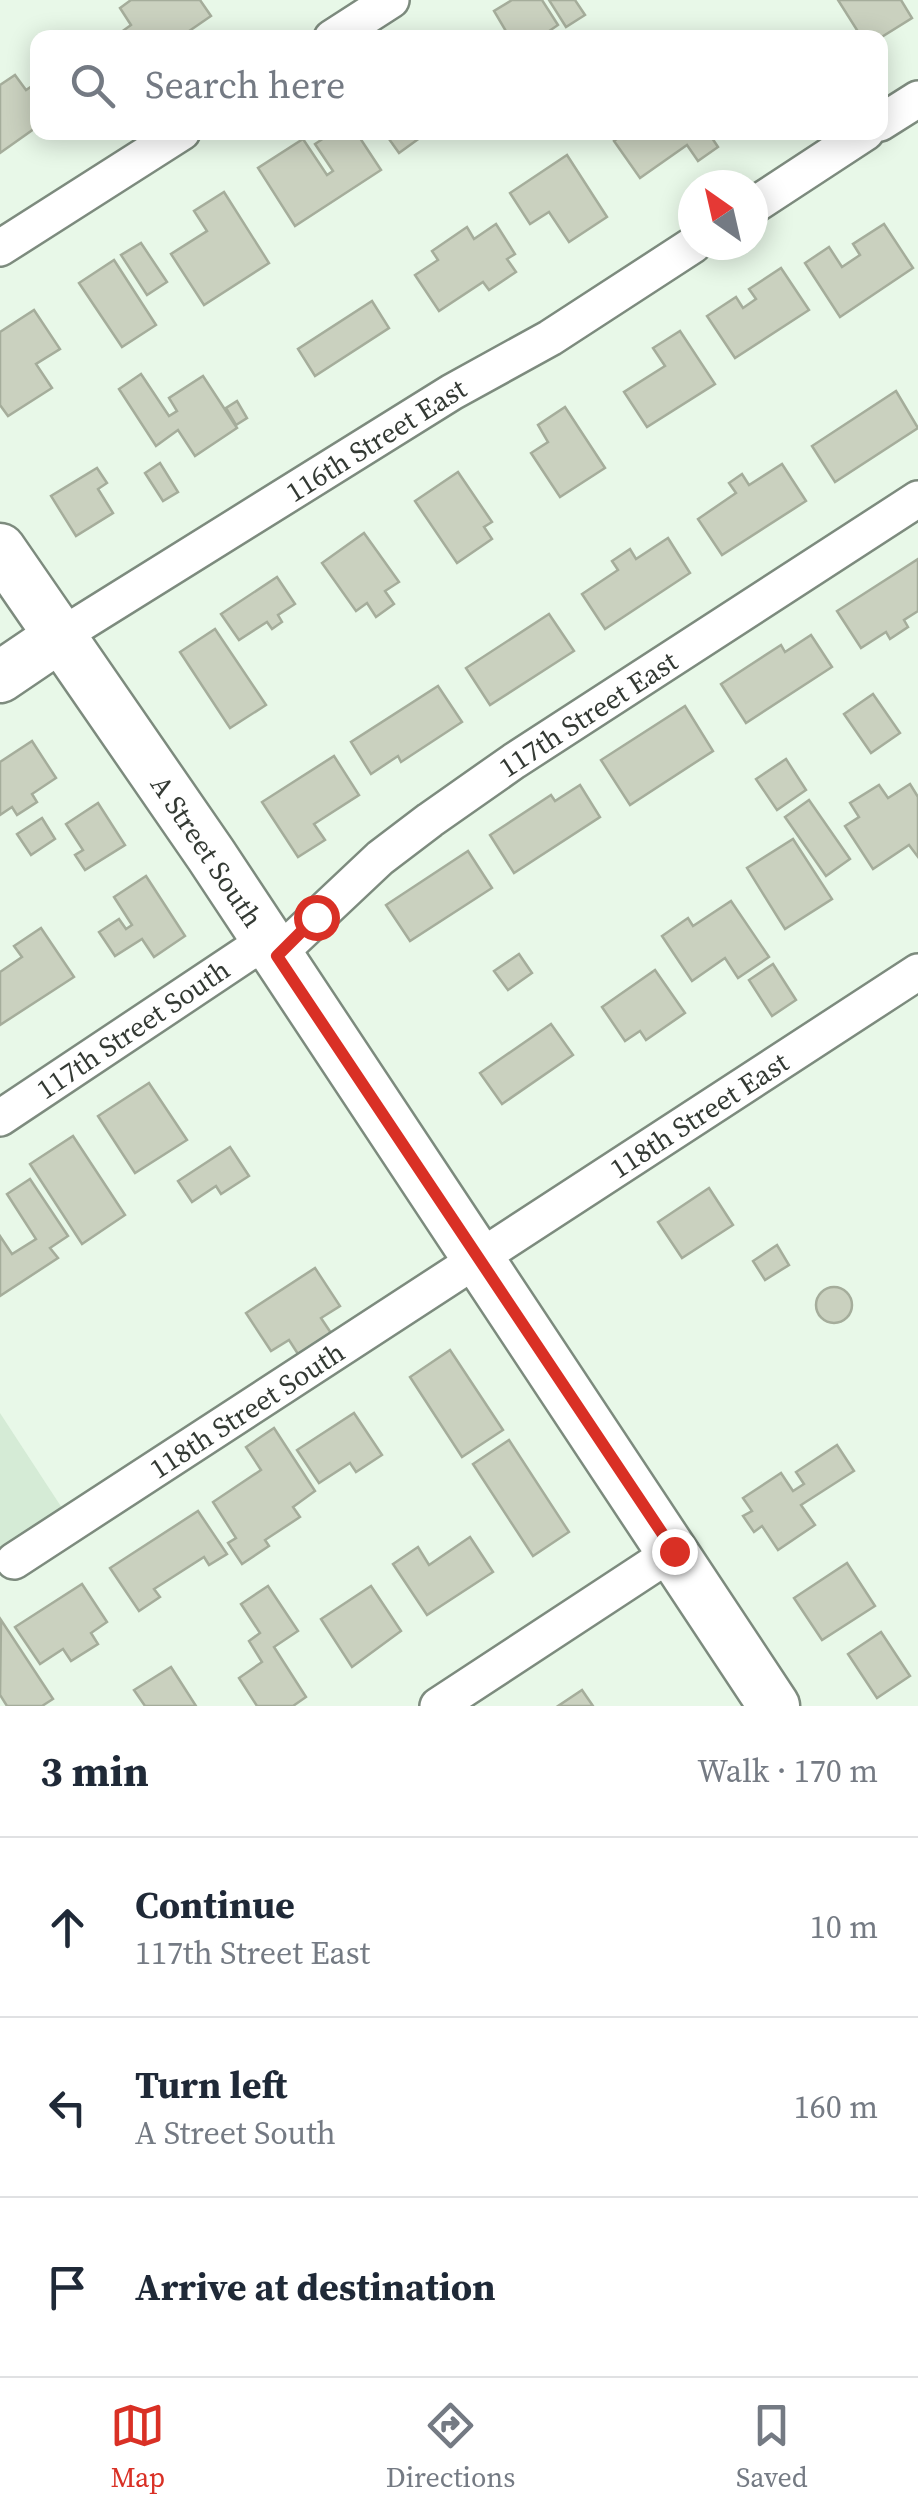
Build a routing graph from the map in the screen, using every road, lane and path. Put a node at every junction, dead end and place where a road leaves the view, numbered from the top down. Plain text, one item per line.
1 (391, 0) edge
2 (344, 30) edge
3 (918, 98) edge
4 (888, 118) edge
5 (169, 140) edge
6 (854, 140) edge
7 (768, 196) edge
8 (0, 248) edge
9 (678, 255) edge
10 (918, 499) edge
11 (0, 550) edge
12 (60, 637) junction
13 (0, 677) edge
14 (272, 948) junction
15 (918, 972) edge
16 (0, 1118) edge
17 (480, 1259) junction
18 (674, 1551) junction
19 (14, 1560) dead end
20 (438, 1706) edge
21 (774, 1706) edge

1 - 2 street
3 - 4 street
5 - 8 street
6 - 7 street
9 - 12 street, 116th Street East
10 - 14 street, 117th Street East
11 - 12 street, A Street South
12 - 13 street
12 - 14 street, A Street South
14 - 16 street, 117th Street South
14 - 17 street, A Street South
15 - 17 street, 118th Street East
17 - 18 street, A Street South
17 - 19 street, 118th Street South
18 - 20 street
18 - 21 street, A Street South

